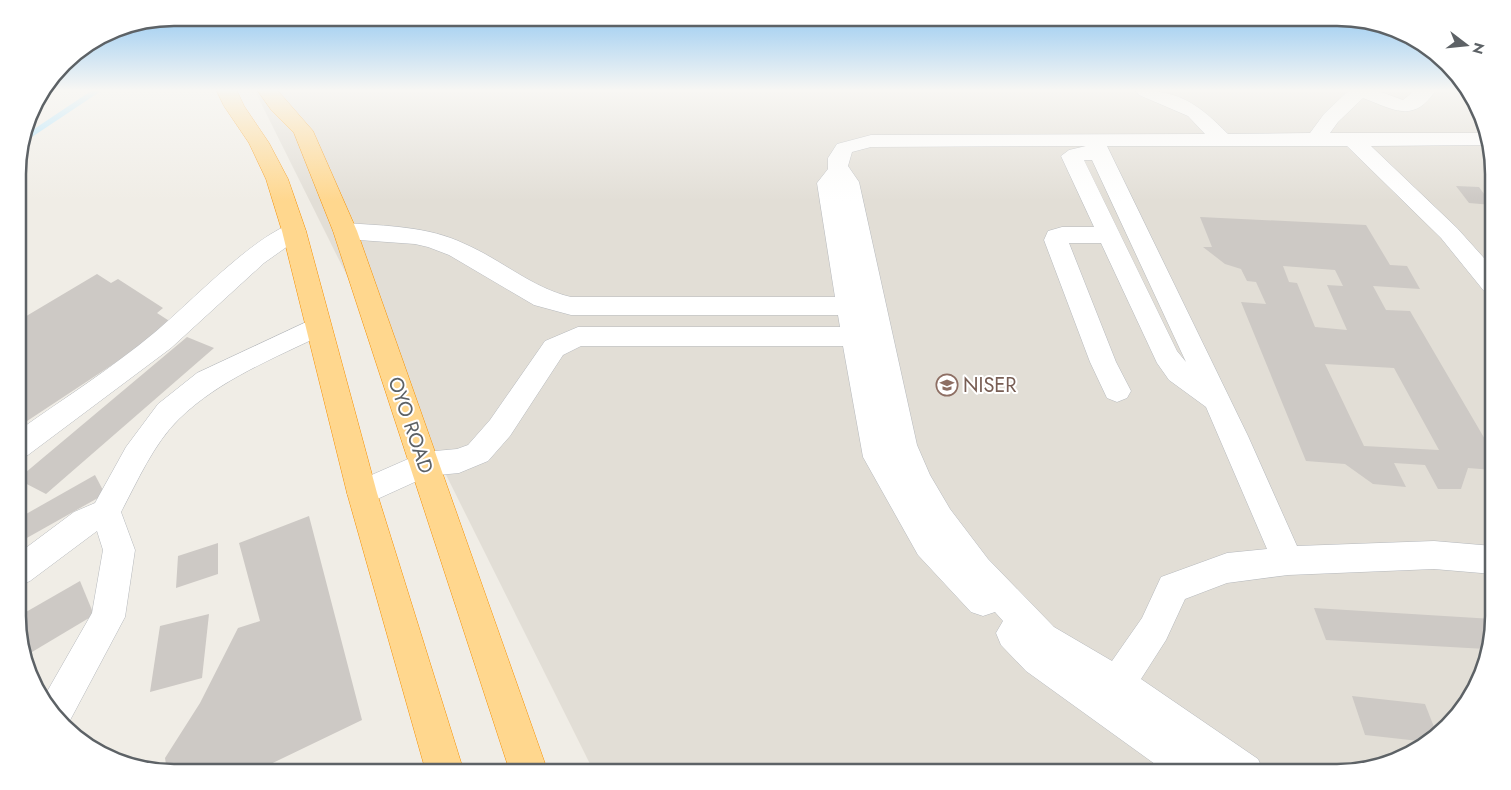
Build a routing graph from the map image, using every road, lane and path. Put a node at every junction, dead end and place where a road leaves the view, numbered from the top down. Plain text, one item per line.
1 (249, 128) edge
2 (300, 128) edge
3 (1211, 128) edge
4 (1324, 128) edge
5 (1317, 138) junction
6 (1351, 138) junction
7 (1222, 139) junction
8 (1480, 139) edge
9 (1098, 147) junction
10 (294, 231) junction
11 (345, 231) junction
12 (1108, 235) junction
13 (1485, 276) edge
14 (571, 306) junction
15 (862, 306) junction
16 (317, 326) junction
17 (867, 337) junction
18 (568, 341) junction
19 (1118, 391) dead end
20 (1216, 399) junction
21 (26, 441) edge
22 (424, 464) junction
23 (362, 493) junction
24 (106, 512) junction
25 (1485, 559) edge
26 (1288, 561) junction
27 (26, 567) edge
28 (1116, 684) junction
29 (58, 707) edge
30 (1185, 763) edge
31 (1233, 763) edge
32 (443, 764) edge
33 (526, 764) edge

1 - 10 highway
2 - 11 highway, OYO ROAD
3 - 7 street
4 - 5 street
5 - 6 street
5 - 7 street
6 - 8 street
6 - 13 street
7 - 9 street
9 - 12 street
9 - 15 street
9 - 20 street
10 - 16 highway
10 - 21 street
11 - 14 street
11 - 22 highway, OYO ROAD
12 - 19 street
12 - 20 street
14 - 15 street
14 - 18 street
15 - 17 street
16 - 23 highway
16 - 24 street
17 - 18 street
17 - 28 street
17 - 30 street
18 - 22 street
20 - 26 street
22 - 23 street
22 - 33 highway, OYO ROAD
23 - 32 highway
24 - 27 street
24 - 29 street
25 - 26 street
26 - 28 street
28 - 31 street

